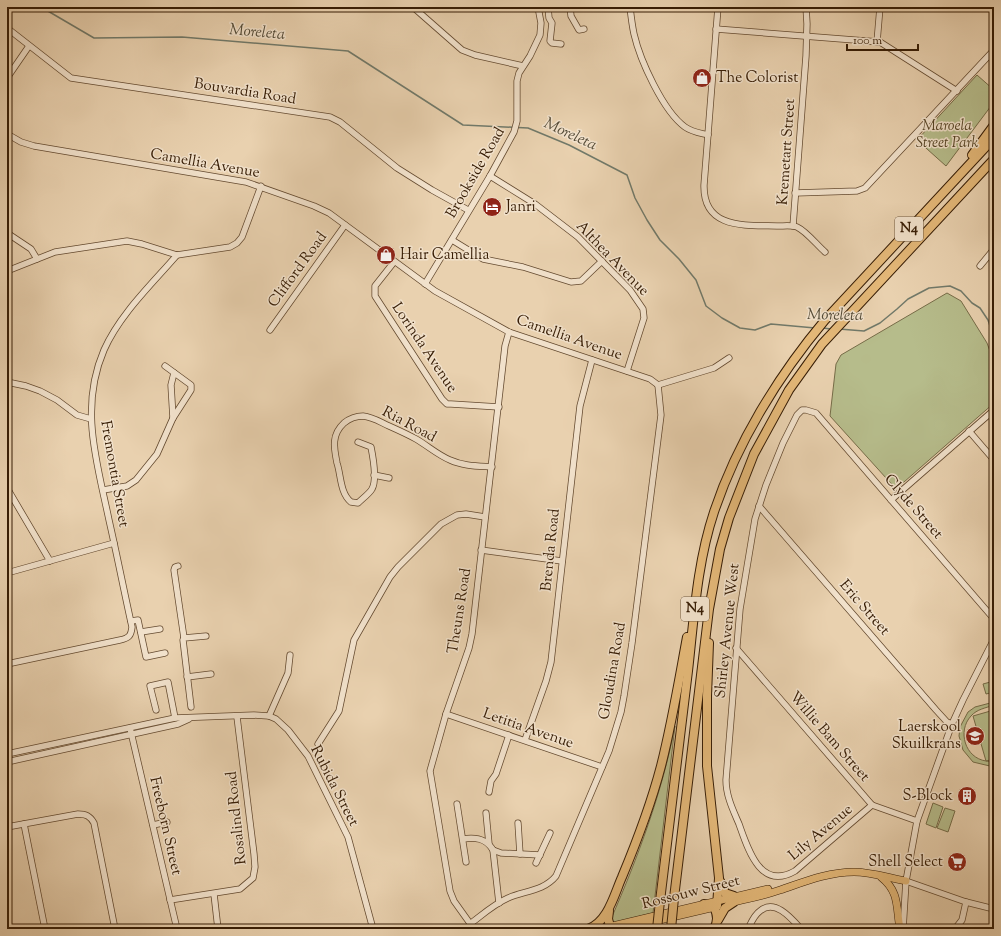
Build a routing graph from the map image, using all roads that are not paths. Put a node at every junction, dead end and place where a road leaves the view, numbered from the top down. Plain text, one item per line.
1 (413, 7) edge
2 (538, 7) edge
3 (548, 7) edge
4 (570, 7) edge
5 (630, 7) edge
6 (718, 7) edge
7 (806, 7) edge
8 (880, 7) edge
9 (7, 28) edge
10 (541, 29) junction
11 (584, 29) dead end
12 (716, 29) junction
13 (551, 31) junction
14 (807, 36) junction
15 (877, 42) junction
16 (561, 44) dead end
17 (29, 46) junction
18 (994, 50) edge
19 (523, 66) junction
20 (7, 78) edge
21 (957, 91) junction
22 (994, 125) edge
23 (7, 134) edge
24 (708, 135) junction
25 (994, 138) edge
26 (994, 159) edge
27 (994, 165) edge
28 (490, 176) junction
29 (972, 183) junction
30 (261, 186) junction
31 (944, 190) junction
32 (795, 193) junction
33 (468, 210) junction
34 (345, 225) junction
35 (793, 226) junction
36 (7, 233) edge
37 (452, 240) junction
38 (994, 249) edge
39 (825, 252) dead end
40 (178, 254) junction
41 (37, 259) junction
42 (602, 261) junction
43 (394, 262) junction
44 (980, 266) dead end
45 (7, 271) edge
46 (425, 284) junction
47 (270, 330) dead end
48 (510, 332) junction
49 (729, 358) dead end
50 (592, 360) junction
51 (165, 366) dead end
52 (627, 371) junction
53 (174, 373) junction
54 (7, 382) edge
55 (658, 385) junction
56 (499, 407) junction
57 (994, 410) edge
58 (814, 411) joint
59 (91, 418) junction
60 (173, 418) junction
61 (970, 432) junction
62 (358, 442) dead end
63 (994, 460) edge
64 (492, 467) junction
65 (374, 475) junction
66 (389, 478) dead end
67 (7, 488) edge
68 (103, 490) junction
69 (891, 500) junction
70 (759, 506) junction
71 (486, 517) junction
72 (114, 543) junction
73 (482, 550) junction
74 (50, 561) junction
75 (562, 561) junction
76 (178, 566) dead end
77 (7, 573) edge
78 (699, 576) junction
79 (709, 609) junction
80 (994, 619) edge
81 (132, 624) junction
82 (160, 629) dead end
83 (140, 632) junction
84 (206, 636) dead end
85 (184, 638) junction
86 (994, 639) edge
87 (736, 648) junction
88 (165, 653) dead end
89 (290, 655) dead end
90 (7, 664) edge
91 (211, 674) dead end
92 (188, 677) junction
93 (191, 707) dead end
94 (156, 710) dead end
95 (446, 714) junction
96 (269, 716) junction
97 (238, 717) junction
98 (175, 718) junction
99 (193, 718) junction
100 (952, 724) junction
101 (130, 728) junction
102 (132, 734) junction
103 (509, 735) junction
104 (525, 740) junction
105 (318, 744) dead end
106 (7, 754) edge
107 (7, 762) edge
108 (602, 767) junction
109 (489, 792) dead end
110 (458, 804) dead end
111 (872, 805) junction
112 (486, 813) dead end
113 (917, 821) junction
114 (167, 822) dead end
115 (518, 822) dead end
116 (24, 824) junction
117 (153, 824) junction
118 (7, 827) edge
119 (550, 833) dead end
120 (463, 839) junction
121 (489, 844) junction
122 (492, 850) junction
123 (520, 854) junction
124 (540, 855) junction
125 (466, 862) dead end
126 (536, 863) dead end
127 (762, 870) joint
128 (881, 876) junction
129 (719, 878) junction
130 (906, 881) junction
131 (214, 894) junction
132 (734, 899) junction
133 (170, 900) junction
134 (966, 902) junction
135 (499, 903) junction
136 (704, 904) joint
137 (716, 905) junction
138 (610, 906) junction
139 (994, 909) edge
140 (718, 920) junction
141 (472, 927) edge
142 (609, 928) edge
143 (45, 929) edge
144 (114, 929) edge
145 (177, 929) edge
146 (218, 929) edge
147 (372, 929) edge
148 (588, 929) edge
149 (600, 929) edge
150 (621, 929) edge
151 (657, 929) edge
152 (671, 929) edge
153 (714, 929) edge
154 (748, 929) edge
155 (801, 929) edge
156 (900, 929) edge
157 (903, 929) edge
158 (955, 929) edge

1 - 19 street
2 - 10 street
3 - 13 street
4 - 11 street
5 - 24 street
6 - 12 street
7 - 14 street, Kremetart Street
8 - 15 street
9 - 17 street, Bouvardia Road
10 - 13 street
10 - 19 street, Brookside Road
12 - 14 street
12 - 24 street
13 - 16 street
14 - 15 street
14 - 32 street, Kremetart Street
15 - 21 street
17 - 20 street
17 - 33 street, Bouvardia Road
18 - 21 street
19 - 28 street, Brookside Road
21 - 32 street
22 - 31 highway
23 - 30 street, Camellia Avenue
24 - 35 street
25 - 31 highway, N4
26 - 29 highway, N4
27 - 29 highway
28 - 33 street, Brookside Road
28 - 42 street, Althea Avenue
29 - 79 highway, N4
30 - 34 street, Camellia Avenue
30 - 40 street
31 - 78 highway, N4
32 - 35 street, Kremetart Street
33 - 37 street, Brookside Road
34 - 43 street, Camellia Avenue
34 - 47 street, Clifford Road
35 - 39 street
36 - 41 street
37 - 42 street
37 - 46 street, Brookside Road
38 - 44 street
40 - 41 street
40 - 59 street, Fremontia Street
41 - 45 street
42 - 52 street, Althea Avenue
43 - 46 street, Camellia Avenue
43 - 56 street, Lorinda Avenue
46 - 48 street, Camellia Avenue
48 - 50 street, Camellia Avenue
48 - 56 street, Theuns Road
49 - 55 street
50 - 52 street, Camellia Avenue
50 - 75 street, Brenda Road
51 - 53 street
52 - 55 street, Camellia Avenue
53 - 60 street
53 - 60 street
54 - 59 street
55 - 108 street, Gloudina Road
56 - 64 street, Theuns Road
57 - 61 street
58 - 69 street, Clyde Street
58 - 70 street, Shirley Avenue West
59 - 68 street, Fremontia Street
60 - 68 street
61 - 63 street
61 - 69 street
62 - 65 street
64 - 65 street, Ria Road
64 - 71 street, Theuns Road
65 - 66 street
67 - 74 street
68 - 72 street, Fremontia Street
69 - 80 street, Clyde Street
70 - 87 street, Shirley Avenue West
70 - 100 street, Eric Street
71 - 73 street, Theuns Road
71 - 105 street
72 - 74 street
72 - 81 street, Fremontia Street
73 - 75 street
73 - 95 street, Theuns Road
74 - 77 street
75 - 104 street, Brenda Road
76 - 85 street
78 - 138 highway
78 - 151 highway, N4, bridge
79 - 129 highway
79 - 152 highway, N4, bridge
81 - 83 street
81 - 90 street
82 - 83 street
83 - 88 street
84 - 85 street
85 - 92 street
86 - 100 street
87 - 111 street, Willie Bam Street
87 - 127 street, Shirley Avenue West
89 - 96 street
91 - 92 street
92 - 93 street
94 - 98 street
95 - 103 street, Letitia Avenue
95 - 141 street, Theuns Road
96 - 97 street
96 - 147 street, Rubida Street
97 - 99 street
97 - 131 street, Rosalind Road
98 - 99 street
98 - 101 street
99 - 102 street
100 - 113 street
101 - 102 street, Freeborn Street
101 - 106 street
102 - 107 street
102 - 117 street, Freeborn Street
103 - 104 street, Letitia Avenue
103 - 109 street
104 - 108 street, Letitia Avenue
108 - 135 street, Gloudina Road
110 - 120 street
111 - 113 street, Willie Bam Street
111 - 127 street, Lily Avenue
112 - 121 street
113 - 130 street
114 - 117 street
115 - 123 street
116 - 118 street
116 - 143 street
116 - 144 street
117 - 133 street, Freeborn Street
119 - 124 street
120 - 121 street
120 - 125 street
121 - 122 street
122 - 123 street
122 - 135 street
123 - 124 street
124 - 126 street
128 - 130 main road, Rossouw Street
128 - 132 main road, Rossouw Street
128 - 156 main road
129 - 132 highway
129 - 137 highway
130 - 134 street, Rossouw Street
130 - 157 street
131 - 133 street, Rosalind Road
131 - 146 street
132 - 137 main road, Rossouw Street
132 - 140 highway
133 - 145 street, Freeborn Street
134 - 139 street, Rossouw Street
134 - 158 street
135 - 141 street, Gloudina Road
136 - 137 highway
136 - 142 main road, Rossouw Street
137 - 140 highway
137 - 150 main road, Rossouw Street
138 - 142 highway
138 - 148 highway
140 - 153 highway
142 - 149 main road, Rossouw Street
142 - 150 highway
154 - 155 street

